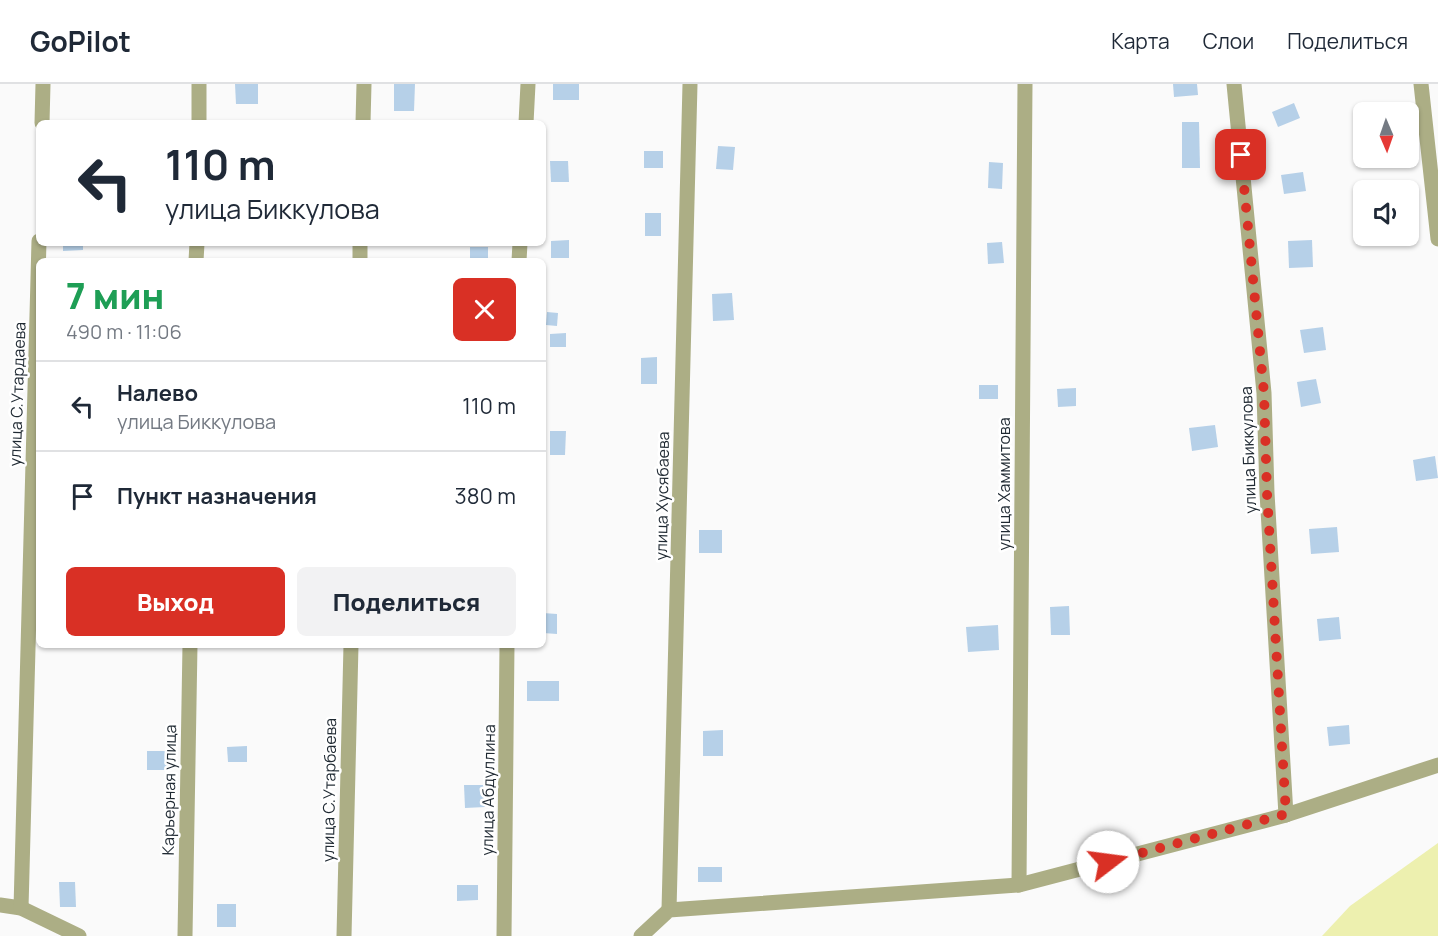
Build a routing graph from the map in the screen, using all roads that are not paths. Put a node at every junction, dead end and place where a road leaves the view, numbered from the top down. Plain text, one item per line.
1 (43, 84) edge
2 (200, 84) edge
3 (364, 84) edge
4 (528, 84) edge
5 (690, 84) edge
6 (1024, 84) edge
7 (1234, 84) edge
8 (1421, 84) edge
9 (42, 120) edge
10 (199, 120) edge
11 (363, 120) edge
12 (526, 120) edge
13 (1438, 239) edge
14 (36, 352) edge
15 (190, 648) edge
16 (351, 648) edge
17 (507, 648) edge
18 (1438, 765) edge
19 (1286, 814) junction
20 (1019, 885) junction
21 (0, 905) edge
22 (21, 908) junction
23 (669, 910) junction
24 (79, 936) edge
25 (185, 936) edge
26 (344, 936) edge
27 (504, 936) edge
28 (641, 936) edge

1 - 9 street
2 - 10 street
3 - 11 street
4 - 12 street
5 - 23 street, улица Хусябаева
6 - 20 street, улица Хаммитова
7 - 19 street, улица Биккулова
8 - 13 street
14 - 22 street, улица С.Утардаева
15 - 25 street, Карьерная улица
16 - 26 street, улица С.Утарбаева
17 - 27 street, улица Абдуллина
18 - 19 street
19 - 20 street
20 - 23 street
21 - 22 street
22 - 24 street
23 - 28 street

